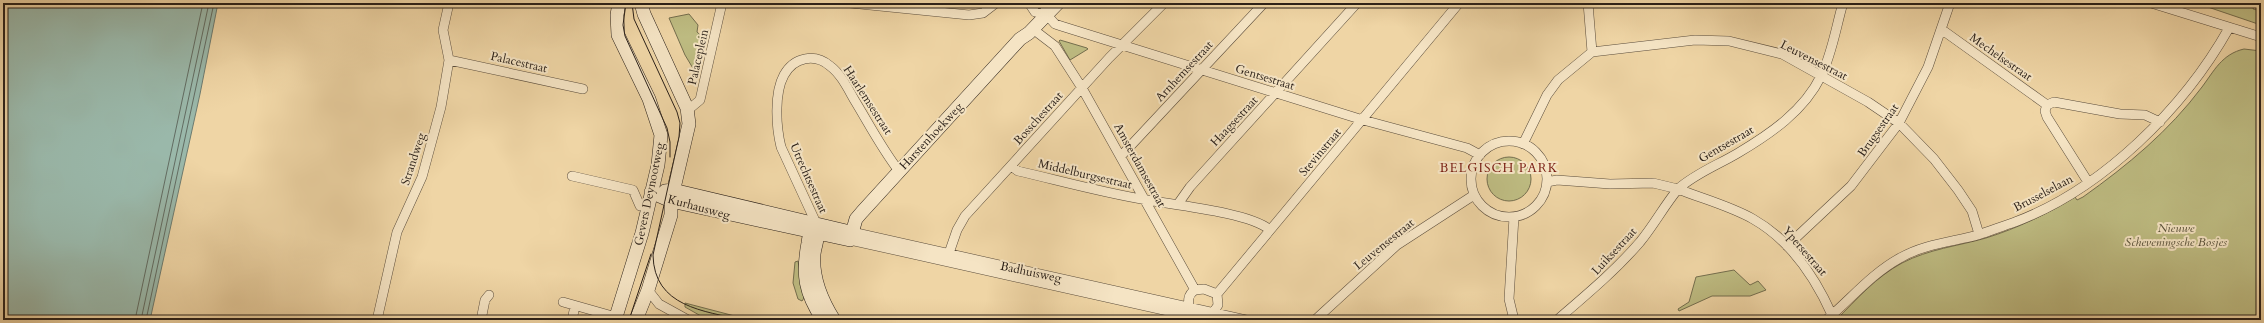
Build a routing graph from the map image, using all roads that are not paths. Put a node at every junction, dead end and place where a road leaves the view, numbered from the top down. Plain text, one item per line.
1 (449, 3) edge
2 (619, 3) edge
3 (641, 3) edge
4 (722, 3) edge
5 (850, 3) edge
6 (996, 3) edge
7 (1029, 3) edge
8 (1058, 3) edge
9 (1164, 3) edge
10 (1264, 3) edge
11 (1357, 3) edge
12 (1459, 3) edge
13 (1588, 3) edge
14 (1843, 3) edge
15 (1950, 3) edge
16 (2151, 3) edge
17 (1045, 8) edge
18 (2229, 28) junction
19 (1941, 29) junction
20 (1038, 33) dead end
21 (2261, 37) edge
22 (1124, 45) junction
23 (1592, 52) junction
24 (805, 58) joint
25 (449, 60) junction
26 (1202, 70) junction
27 (1821, 75) junction
28 (1082, 88) junction
29 (583, 89) dead end
30 (1276, 93) junction
31 (2047, 105) junction
32 (688, 110) junction
33 (1363, 120) junction
34 (2160, 122) junction
35 (1899, 123) junction
36 (1523, 144) junction
37 (1480, 155) junction
38 (1121, 156) junction
39 (1011, 166) junction
40 (899, 171) junction
41 (572, 176) dead end
42 (1547, 182) junction
43 (2088, 182) junction
44 (1678, 189) junction
45 (651, 192) junction
46 (1474, 195) junction
47 (672, 196) junction
48 (1146, 200) junction
49 (1178, 204) junction
50 (640, 206) dead end
51 (1514, 217) junction
52 (815, 230) junction
53 (1270, 230) junction
54 (1979, 234) junction
55 (851, 236) junction
56 (1787, 246) junction
57 (948, 258) junction
58 (648, 290) junction
59 (1195, 290) junction
60 (1217, 294) junction
61 (489, 295) dead end
62 (563, 302) dead end
63 (575, 306) junction
64 (1191, 314) edge
65 (1829, 317) edge
66 (615, 318) edge
67 (1210, 318) edge
68 (378, 320) edge
69 (481, 320) edge
70 (572, 320) edge
71 (636, 320) edge
72 (688, 320) edge
73 (823, 320) edge
74 (834, 320) edge
75 (1246, 320) edge
76 (1315, 320) edge
77 (1514, 320) edge
78 (1557, 320) edge

1 - 25 street, Strandweg
2 - 45 main road, Gevers Deynootweg
3 - 32 main road, Gevers Deynootweg
4 - 32 street, Palaceplein
5 - 6 street
7 - 17 street, Gentsestraat
8 - 17 main road, Harstenhoekweg
9 - 22 street, Bosschestraat
10 - 26 street, Arnhemsestraat
11 - 30 street, Haagsestraat
12 - 33 street, Stevinstraat
13 - 23 street
14 - 27 street, Gentsestraat
15 - 19 street, Brugsestraat
16 - 18 street
17 - 22 street, Gentsestraat
17 - 40 main road, Harstenhoekweg
18 - 21 street
18 - 34 street, Brusselselaan
19 - 31 street, Mechelsestraat
19 - 35 street, Brugsestraat
20 - 28 street, Amsterdamsestraat
22 - 26 street, Gentsestraat
22 - 28 street, Bosschestraat
23 - 27 street, Leuvensestraat
23 - 36 street
24 - 40 street, Haarlemsestraat
24 - 52 street, Utrechtsestraat
25 - 29 street, Palacestraat
25 - 68 street, Strandweg
26 - 30 street, Gentsestraat
26 - 38 street, Arnhemsestraat
27 - 35 street, Leuvensestraat
27 - 44 street, Gentsestraat
28 - 38 street, Amsterdamsestraat
28 - 39 street, Bosschestraat
30 - 33 street, Gentsestraat
30 - 49 street, Haagsestraat
31 - 34 street
31 - 43 street
32 - 47 main road, Gevers Deynootweg
33 - 37 street, Gentsestraat
33 - 53 street, Stevinstraat
34 - 43 street, Brusselselaan
35 - 54 street, Leuvensestraat
35 - 56 street, Brugsestraat
36 - 37 street
36 - 42 street
37 - 46 street
38 - 48 street, Amsterdamsestraat
39 - 48 street, Middelburgsestraat
39 - 57 street, Bosschestraat
40 - 55 main road, Harstenhoekweg
41 - 50 street
42 - 44 street
42 - 51 street
43 - 54 street, Brusselselaan
44 - 56 street, Ypersestraat
44 - 78 street, Luiksestraat
45 - 47 main road, Kurhausweg
45 - 66 main road, Gevers Deynootweg
46 - 51 street
46 - 76 street, Leuvensestraat
47 - 52 main road, Kurhausweg
47 - 58 main road, Gevers Deynootweg
48 - 49 street, Middelburgsestraat
48 - 59 street, Amsterdamsestraat
49 - 53 street, Middelburgsestraat
51 - 77 street
52 - 55 main road, Badhuisweg
52 - 73 main road
52 - 74 main road
53 - 60 street, Stevinstraat
54 - 65 street, Brusselselaan
55 - 57 street, Badhuisweg
56 - 65 street, Ypersestraat
57 - 64 street, Badhuisweg
58 - 71 main road, Gevers Deynootweg
58 - 72 street
59 - 60 street
59 - 64 street
60 - 67 street, Stevinstraat
61 - 69 street
62 - 63 street
63 - 66 street
63 - 70 street
64 - 67 street, Badhuisweg
67 - 75 street, Badhuisweg

